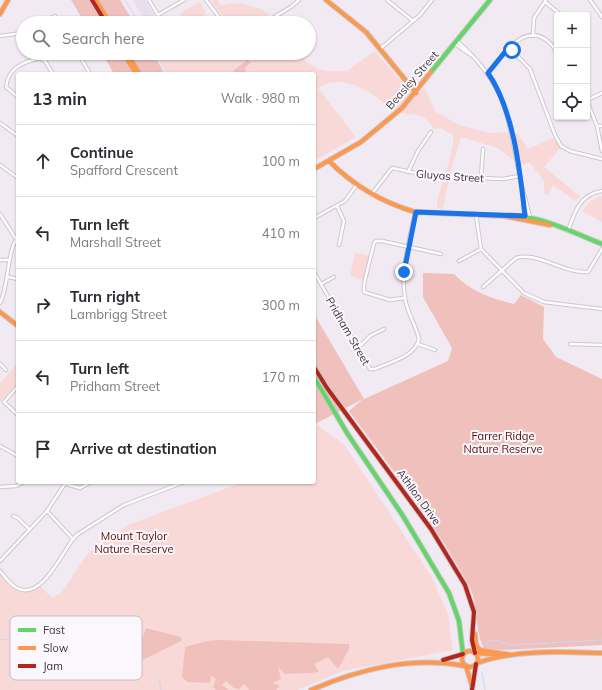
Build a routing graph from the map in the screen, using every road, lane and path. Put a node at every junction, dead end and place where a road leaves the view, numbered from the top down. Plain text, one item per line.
1 (8, 0) edge
2 (92, 0) edge
3 (96, 0) edge
4 (149, 0) edge
5 (184, 0) edge
6 (206, 0) edge
7 (299, 0) edge
8 (326, 0) edge
9 (387, 0) edge
10 (432, 0) edge
11 (490, 0) edge
12 (590, 0) edge
13 (546, 1) edge
14 (1, 9) edge
15 (558, 12) edge
16 (0, 14) edge
17 (102, 16) edge
18 (106, 16) edge
19 (218, 16) edge
20 (276, 16) edge
21 (602, 17) edge
22 (413, 21) junction
23 (16, 34) edge
24 (0, 36) edge
25 (533, 36) junction
26 (456, 42) junction
27 (509, 47) junction
28 (554, 47) edge
29 (380, 49) junction
30 (34, 60) edge
31 (42, 60) edge
32 (82, 60) edge
33 (127, 60) edge
34 (131, 60) edge
35 (51, 72) edge
36 (89, 72) edge
37 (135, 72) edge
38 (139, 72) edge
39 (488, 73) junction
40 (416, 92) junction
41 (602, 93) edge
42 (16, 95) edge
43 (590, 99) edge
44 (590, 108) edge
45 (0, 123) edge
46 (597, 126) junction
47 (602, 126) edge
48 (431, 132) dead end
49 (16, 135) edge
50 (483, 150) dead end
51 (602, 151) edge
52 (602, 159) edge
53 (330, 161) junction
54 (0, 165) edge
55 (316, 168) edge
56 (408, 172) junction
57 (520, 176) junction
58 (16, 177) edge
59 (481, 178) junction
60 (356, 186) junction
61 (602, 191) edge
62 (370, 195) junction
63 (337, 206) junction
64 (416, 212) junction
65 (0, 214) edge
66 (476, 214) junction
67 (316, 217) edge
68 (528, 218) junction
69 (568, 232) junction
70 (16, 237) edge
71 (16, 240) edge
72 (602, 244) edge
73 (339, 245) dead end
74 (409, 246) junction
75 (481, 249) junction
76 (602, 249) edge
77 (441, 254) dead end
78 (0, 260) edge
79 (10, 260) junction
80 (459, 261) dead end
81 (502, 271) junction
82 (316, 275) edge
83 (8, 277) junction
84 (334, 277) dead end
85 (16, 279) edge
86 (321, 284) junction
87 (482, 287) dead end
88 (404, 298) junction
89 (0, 303) edge
90 (602, 309) edge
91 (0, 312) edge
92 (16, 324) edge
93 (384, 329) dead end
94 (418, 344) junction
95 (570, 344) dead end
96 (602, 345) edge
97 (358, 348) junction
98 (435, 350) dead end
99 (0, 364) edge
100 (6, 370) dead end
101 (316, 370) edge
102 (316, 380) edge
103 (16, 388) edge
104 (16, 413) edge
105 (0, 446) edge
106 (16, 455) edge
107 (20, 484) edge
108 (65, 484) edge
109 (68, 484) edge
110 (77, 484) edge
111 (88, 484) edge
112 (179, 484) edge
113 (0, 487) edge
114 (76, 487) junction
115 (47, 511) junction
116 (12, 516) dead end
117 (30, 530) junction
118 (73, 539) junction
119 (0, 561) edge
120 (0, 571) edge
121 (474, 630) junction
122 (475, 653) junction
123 (602, 653) edge
124 (463, 654) junction
125 (513, 656) junction
126 (438, 661) junction
127 (476, 664) junction
128 (465, 666) junction
129 (472, 689) edge
130 (311, 690) edge

1 - 14 main road
2 - 17 main road
3 - 18 main road
4 - 5 street
6 - 19 street
7 - 20 street
8 - 29 main road
9 - 22 street
10 - 22 street
11 - 26 main road, Beasley Street
12 - 21 street
13 - 15 street
13 - 25 street
14 - 16 main road
22 - 29 street
23 - 24 street
25 - 27 street
25 - 28 street
26 - 39 street
26 - 40 main road, Beasley Street
27 - 39 street
27 - 52 street
29 - 40 main road
30 - 42 street
31 - 35 street
32 - 36 street
33 - 37 main road
34 - 38 main road
39 - 57 street
40 - 53 main road, Beasley Street
41 - 43 street
44 - 46 street
45 - 49 street
46 - 47 street
46 - 51 street
48 - 56 street
50 - 59 street
53 - 55 main road, Beasley Street
53 - 60 main road
54 - 58 street
56 - 59 street, Gluyas Street
56 - 62 street, Gluyas Street
57 - 59 street, Gluyas Street
57 - 68 street
60 - 62 main road
60 - 63 street
61 - 69 street
62 - 64 main road
63 - 67 street
63 - 73 street
64 - 66 main road
64 - 74 street
65 - 70 street
66 - 68 main road
66 - 75 street
68 - 69 main road
69 - 72 main road
71 - 79 street
74 - 77 street
74 - 88 street
74 - 88 street
75 - 80 street
75 - 81 street
76 - 81 street
78 - 79 street
79 - 83 street
81 - 87 street
81 - 90 street
82 - 86 street, Pridham Street
83 - 85 street
83 - 89 street
84 - 86 street
86 - 97 street, Pridham Street
88 - 94 street
91 - 92 main road
93 - 97 street
94 - 97 street, Pridham Street
94 - 98 street
95 - 96 street
99 - 100 street
101 - 121 main road, Athllon Drive
102 - 124 main road, Athllon Drive
103 - 104 street
105 - 106 street
107 - 113 street
108 - 115 street
109 - 114 street
110 - 114 street
111 - 114 street
112 - 118 street
115 - 117 street
115 - 118 street
116 - 117 street
117 - 119 street
118 - 120 street
121 - 122 main road, Athllon Drive
121 - 125 main road
122 - 124 main road
122 - 125 main road
122 - 127 main road
123 - 125 main road
124 - 126 main road
124 - 128 main road
125 - 127 main road
126 - 128 main road
126 - 130 main road
127 - 128 main road
127 - 129 main road
128 - 129 main road

